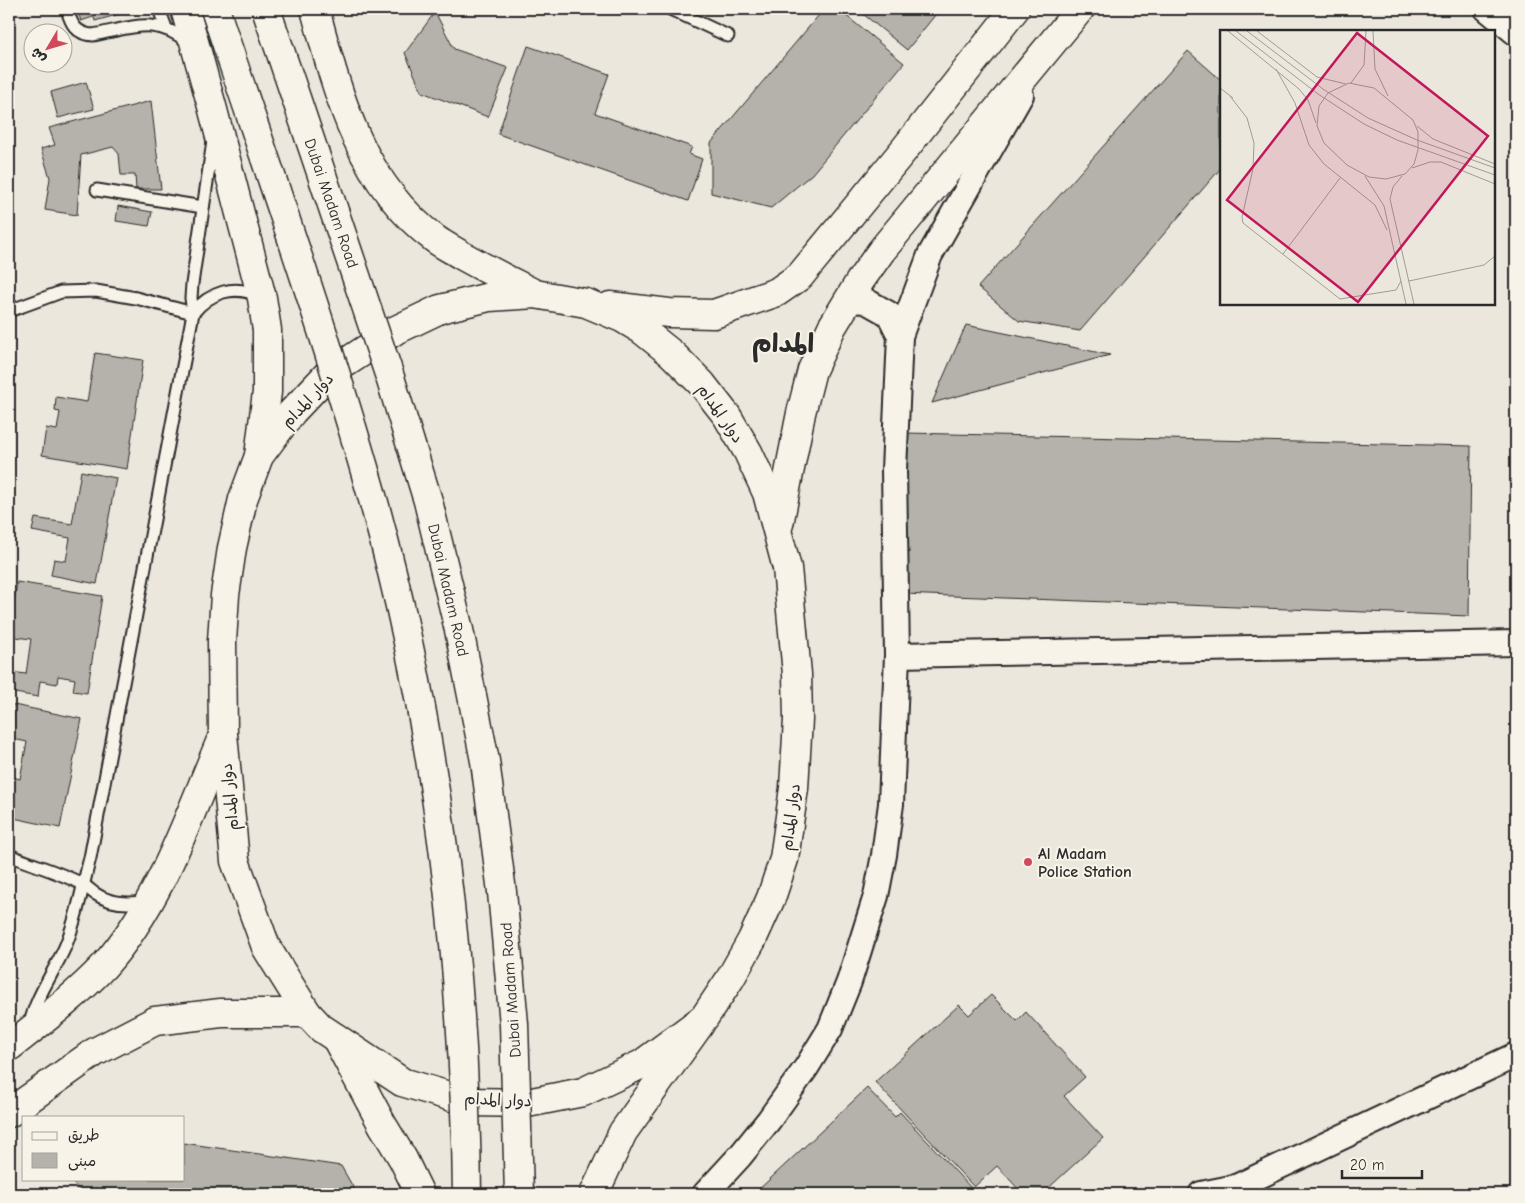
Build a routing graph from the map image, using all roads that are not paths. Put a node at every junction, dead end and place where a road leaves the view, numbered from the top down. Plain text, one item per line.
1 (67, 9) edge
2 (159, 9) edge
3 (185, 9) edge
4 (214, 9) edge
5 (266, 9) edge
6 (316, 9) edge
7 (670, 9) edge
8 (1015, 9) edge
9 (1080, 9) edge
10 (1487, 9) edge
11 (166, 28) junction
12 (1516, 33) edge
13 (728, 36) dead end
14 (1048, 48) junction
15 (197, 50) junction
16 (216, 122) junction
17 (97, 190) dead end
18 (203, 207) junction
19 (535, 294) junction
20 (262, 298) junction
21 (849, 300) junction
22 (586, 303) junction
23 (9, 311) edge
24 (193, 313) junction
25 (900, 336) junction
26 (259, 456) junction
27 (777, 530) junction
28 (1516, 642) edge
29 (897, 655) junction
30 (223, 734) junction
31 (9, 855) edge
32 (83, 884) junction
33 (148, 900) junction
34 (307, 1013) junction
35 (704, 1018) junction
36 (336, 1038) junction
37 (18, 1039) edge
38 (1516, 1055) edge
39 (9, 1114) edge
40 (1231, 1191) edge
41 (420, 1194) edge
42 (467, 1194) edge
43 (519, 1194) edge
44 (594, 1194) edge
45 (705, 1194) edge
46 (1201, 1194) edge

1 - 11 lane
2 - 11 lane
3 - 15 main road
4 - 42 main road, bridge
5 - 43 main road, Dubai Madam Road, bridge
6 - 19 main road
7 - 13 lane
8 - 22 main road
9 - 14 main road
10 - 12 street
11 - 15 lane
14 - 21 main road
14 - 25 street
15 - 16 main road
16 - 18 lane
16 - 20 main road
17 - 18 lane
18 - 24 lane
19 - 22 main road, دوار المدام
19 - 26 main road, دوار المدام
20 - 24 lane
20 - 26 main road
21 - 25 street
21 - 27 main road
22 - 27 main road, دوار المدام
23 - 24 lane
24 - 32 lane
25 - 29 street
26 - 30 main road, دوار المدام
27 - 35 main road, دوار المدام
28 - 29 street
29 - 45 street
30 - 33 main road
30 - 34 main road, دوار المدام
31 - 32 lane
32 - 33 lane
32 - 37 lane
33 - 37 main road
34 - 36 main road, دوار المدام
34 - 39 main road
35 - 36 main road, دوار المدام
35 - 44 main road
36 - 41 main road
38 - 40 street
40 - 46 street

